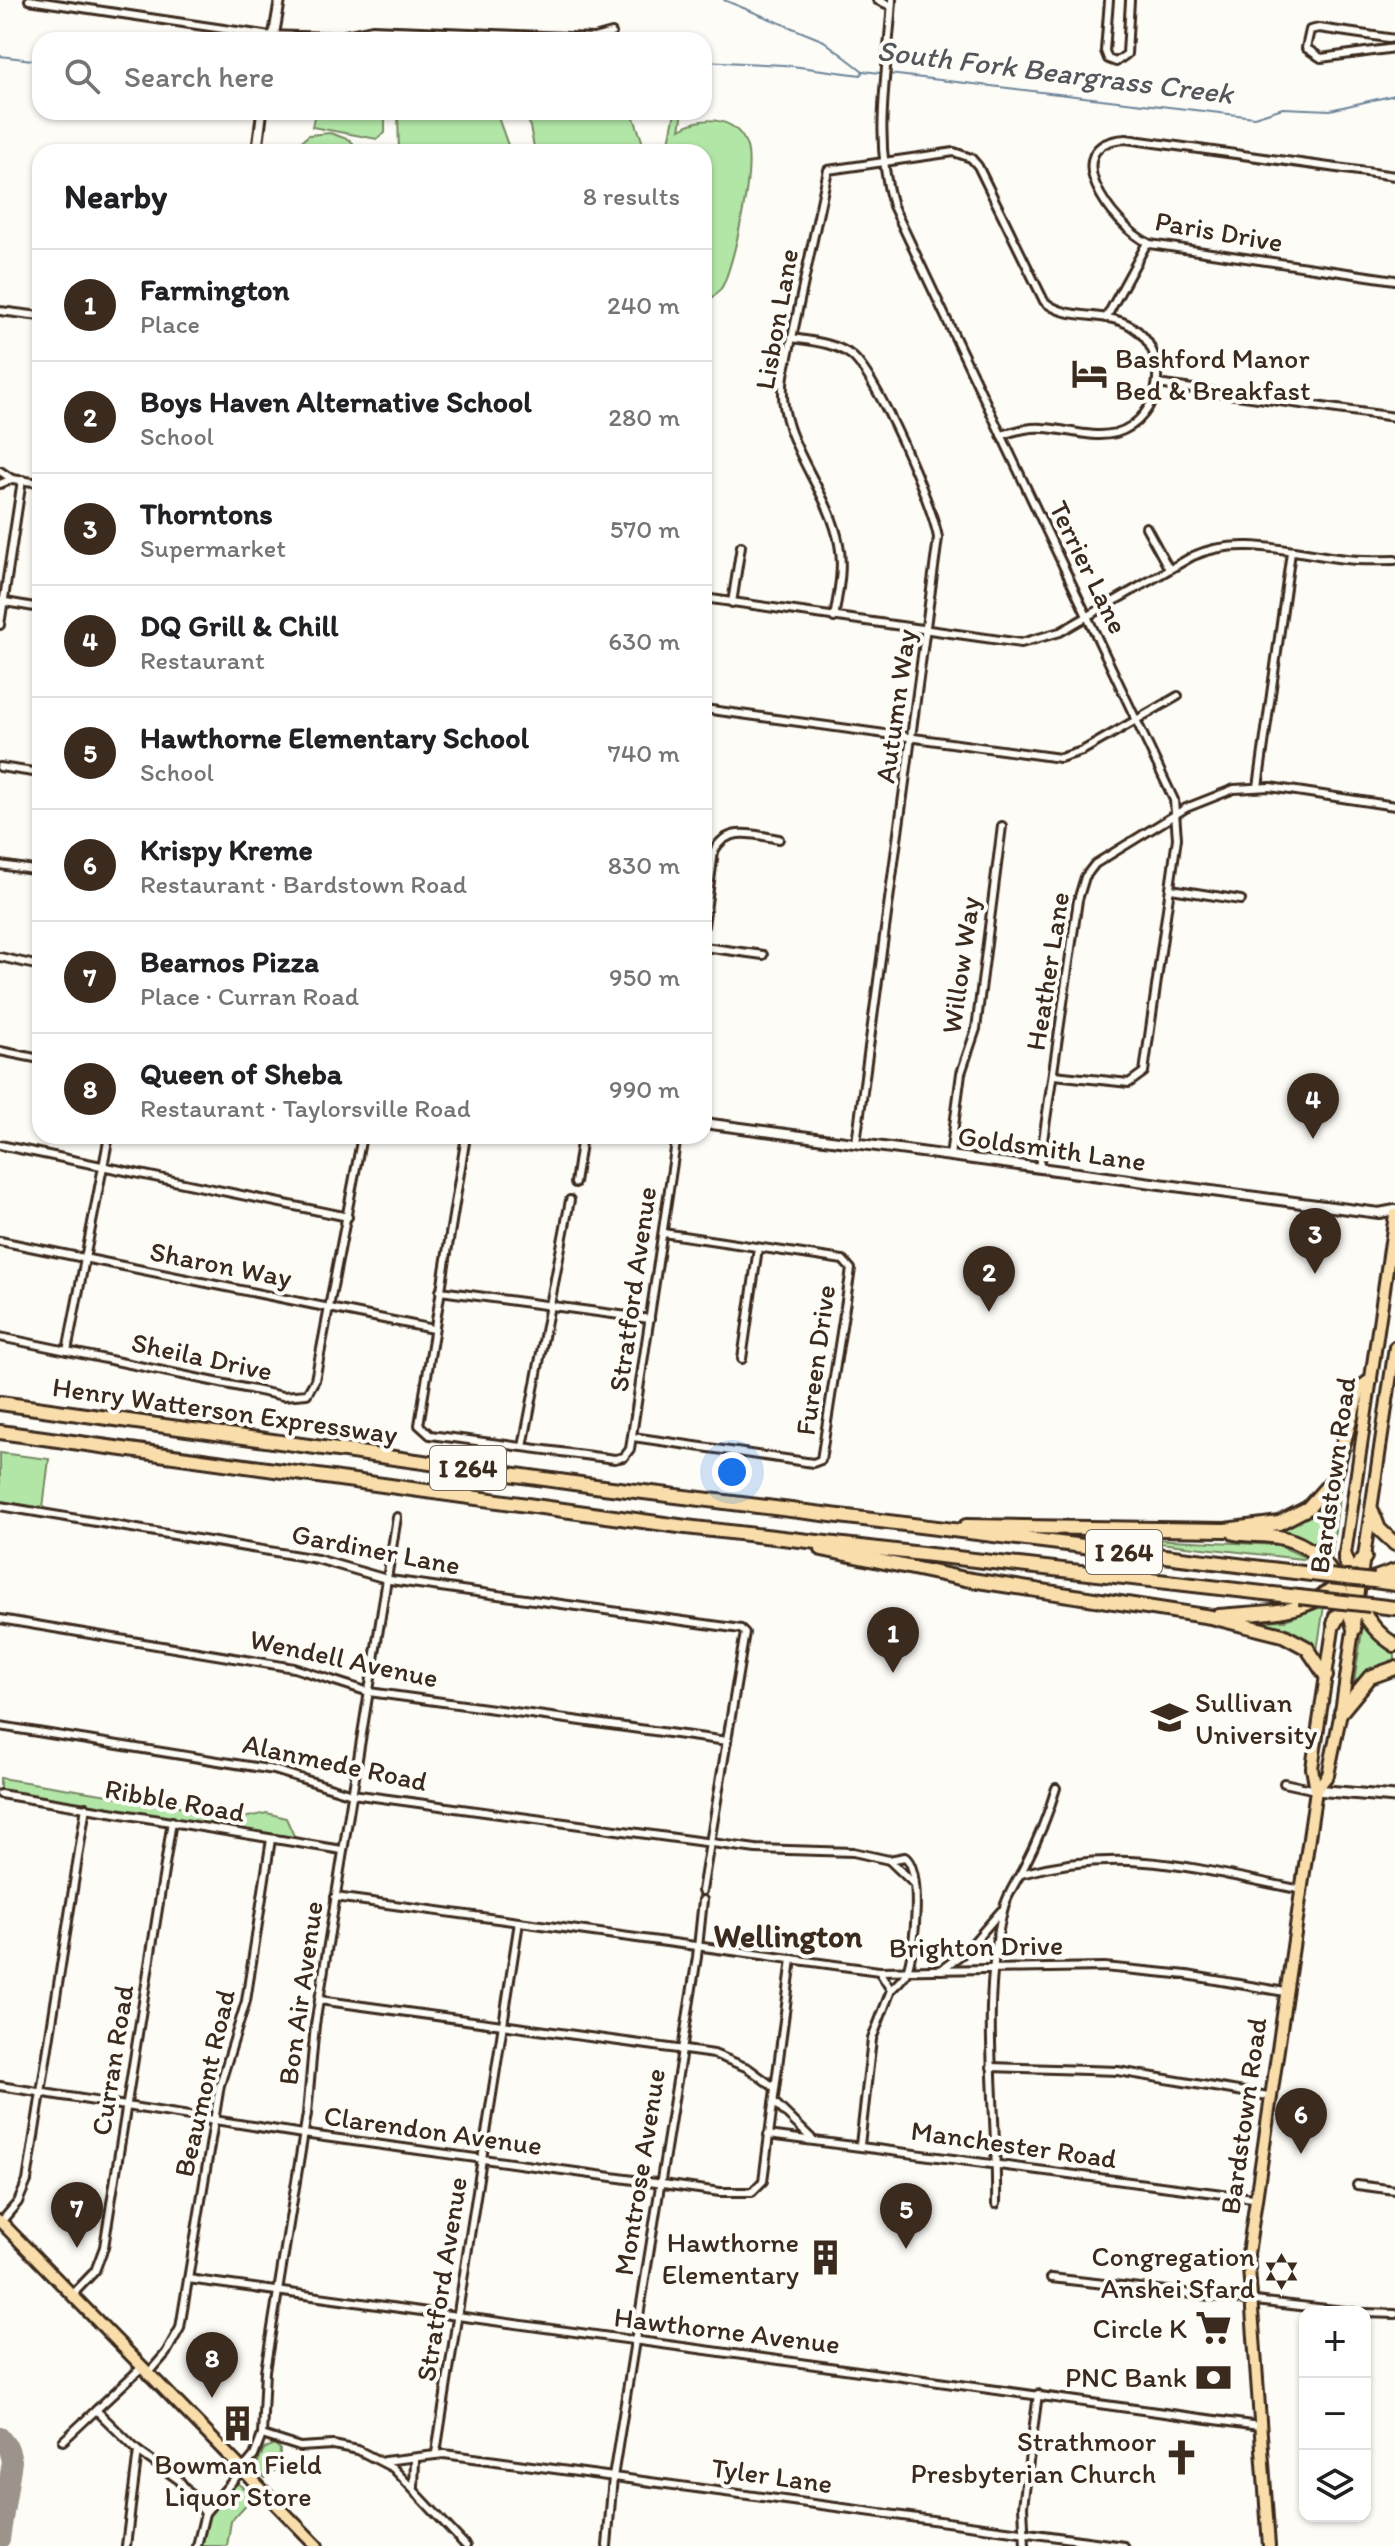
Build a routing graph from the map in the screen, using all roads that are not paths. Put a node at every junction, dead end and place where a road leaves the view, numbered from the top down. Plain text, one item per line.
1 (29, 0) edge
2 (280, 0) edge
3 (877, 0) edge
4 (1109, 0) edge
5 (1130, 0) edge
6 (892, 3) edge
7 (234, 32) edge
8 (274, 32) edge
9 (358, 32) edge
10 (446, 32) edge
11 (1395, 39) edge
12 (1395, 48) edge
13 (261, 120) edge
14 (258, 144) edge
15 (883, 160) junction
16 (1395, 176) edge
17 (1147, 243) junction
18 (1395, 280) edge
19 (0, 311) edge
20 (32, 315) edge
21 (1106, 318) junction
22 (792, 338) junction
23 (1157, 384) junction
24 (1395, 417) edge
25 (1001, 435) junction
26 (0, 471) edge
27 (12, 479) junction
28 (22, 480) junction
29 (32, 482) edge
30 (0, 484) edge
31 (1146, 527) dead end
32 (741, 546) dead end
33 (1291, 552) junction
34 (1395, 560) edge
35 (1169, 569) junction
36 (712, 599) edge
37 (2, 602) edge
38 (732, 603) junction
39 (32, 607) edge
40 (1088, 617) junction
41 (834, 618) junction
42 (0, 625) edge
43 (927, 631) junction
44 (1178, 696) dead end
45 (712, 710) edge
46 (1137, 720) junction
47 (912, 738) junction
48 (0, 767) edge
49 (32, 772) edge
50 (1258, 787) junction
51 (1395, 806) edge
52 (1176, 815) junction
53 (1002, 826) dead end
54 (779, 839) dead end
55 (0, 865) edge
56 (712, 866) edge
57 (32, 870) edge
58 (1171, 889) junction
59 (1241, 900) dead end
60 (712, 948) edge
61 (763, 955) dead end
62 (0, 957) edge
63 (32, 964) edge
64 (0, 1051) edge
65 (32, 1057) edge
66 (1054, 1075) junction
67 (712, 1124) edge
68 (856, 1143) junction
69 (108, 1144) edge
70 (361, 1144) edge
71 (465, 1144) edge
72 (581, 1144) edge
73 (676, 1144) edge
74 (0, 1145) edge
75 (950, 1156) junction
76 (104, 1166) junction
77 (1039, 1168) junction
78 (575, 1183) dead end
79 (570, 1200) dead end
80 (1395, 1212) edge
81 (348, 1217) junction
82 (663, 1233) junction
83 (0, 1241) edge
84 (758, 1248) junction
85 (85, 1259) junction
86 (440, 1291) junction
87 (549, 1308) junction
88 (329, 1309) junction
89 (650, 1319) junction
90 (433, 1329) junction
91 (0, 1337) edge
92 (1395, 1347) edge
93 (67, 1351) junction
94 (742, 1359) dead end
95 (1370, 1381) junction
96 (0, 1403) edge
97 (0, 1432) edge
98 (633, 1437) junction
99 (523, 1447) junction
100 (0, 1506) edge
101 (1372, 1511) junction
102 (397, 1517) dead end
103 (937, 1526) junction
104 (1225, 1530) junction
105 (776, 1538) junction
106 (1395, 1544) edge
107 (1345, 1556) joint
108 (1365, 1557) junction
109 (1395, 1571) edge
110 (387, 1579) junction
111 (1344, 1580) junction
112 (1395, 1584) edge
113 (1361, 1595) junction
114 (1395, 1608) edge
115 (1211, 1617) junction
116 (0, 1619) edge
117 (1334, 1624) junction
118 (1354, 1629) joint
119 (1395, 1645) edge
120 (1395, 1668) edge
121 (1326, 1676) junction
122 (369, 1692) junction
123 (1341, 1712) junction
124 (0, 1726) edge
125 (727, 1741) junction
126 (1284, 1783) dead end
127 (1056, 1788) dead end
128 (1316, 1790) junction
129 (352, 1794) junction
130 (0, 1796) edge
131 (1395, 1797) edge
132 (86, 1807) junction
133 (172, 1821) junction
134 (271, 1839) junction
135 (710, 1843) junction
136 (342, 1850) junction
137 (889, 1860) junction
138 (1021, 1874) junction
139 (912, 1882) junction
140 (1302, 1890) junction
141 (702, 1891) dead end
142 (335, 1897) junction
143 (703, 1900) dead end
144 (1003, 1908) junction
145 (519, 1922) junction
146 (698, 1947) junction
147 (792, 1959) junction
148 (994, 1970) junction
149 (879, 1971) junction
150 (907, 1971) junction
151 (937, 1972) junction
152 (891, 1990) junction
153 (1285, 1992) junction
154 (319, 2000) junction
155 (503, 2025) junction
156 (681, 2049) junction
157 (991, 2067) junction
158 (0, 2086) edge
159 (775, 2088) junction
160 (42, 2093) junction
161 (1268, 2096) junction
162 (773, 2101) junction
163 (126, 2106) junction
164 (213, 2120) junction
165 (303, 2134) junction
166 (768, 2135) junction
167 (811, 2138) junction
168 (860, 2145) junction
169 (482, 2159) junction
170 (997, 2164) junction
171 (661, 2183) junction
172 (1357, 2185) dead end
173 (1395, 2190) edge
174 (1253, 2198) junction
175 (996, 2204) dead end
176 (0, 2221) edge
177 (1051, 2278) dead end
178 (188, 2279) junction
179 (277, 2291) junction
180 (72, 2295) junction
181 (1250, 2303) junction
182 (1299, 2307) edge
183 (1371, 2313) edge
184 (1395, 2314) edge
185 (456, 2315) junction
186 (634, 2340) junction
187 (144, 2371) junction
188 (1038, 2394) junction
189 (96, 2410) junction
190 (1259, 2426) junction
191 (262, 2435) junction
192 (63, 2441) dead end
193 (138, 2451) junction
194 (436, 2453) junction
195 (415, 2460) junction
196 (384, 2461) junction
197 (241, 2469) junction
198 (613, 2477) junction
199 (415, 2491) junction
200 (205, 2513) junction
201 (1024, 2532) junction
202 (126, 2546) edge
203 (197, 2546) edge
204 (317, 2546) edge
205 (466, 2546) edge
206 (607, 2546) edge
207 (1025, 2546) edge
208 (1124, 2546) edge
209 (1269, 2546) edge

1 - 7 street
2 - 8 street
3 - 6 street
4 - 5 street
6 - 15 street, Terrier Lane
9 - 10 street
11 - 12 street
13 - 14 street
15 - 21 street
15 - 22 street, Lisbon Lane
15 - 25 street, Terrier Lane
16 - 17 street, Paris Drive
17 - 18 street, Paris Drive
17 - 21 street
19 - 20 street
21 - 23 street
22 - 41 street, Lisbon Lane
22 - 43 street, Autumn Way
23 - 24 street
23 - 25 street
25 - 40 street, Terrier Lane
26 - 27 street
27 - 28 street
27 - 30 street
28 - 29 street
28 - 37 street
31 - 35 street
32 - 38 street
33 - 34 street
33 - 35 street
33 - 50 street
35 - 40 street
36 - 38 street
37 - 39 street
37 - 42 street
38 - 41 street
40 - 43 street
40 - 46 street, Terrier Lane
41 - 43 street
43 - 47 street, Autumn Way
44 - 46 street
45 - 47 street
46 - 47 street
46 - 52 street, Terrier Lane
47 - 68 street, Autumn Way
48 - 49 street
50 - 51 street, Heather Lane
50 - 52 street, Heather Lane
52 - 58 street, Terrier Lane
52 - 66 street, Heather Lane
53 - 75 street, Willow Way
54 - 56 street
55 - 57 street
58 - 59 street
58 - 66 street, Terrier Lane
60 - 61 street
62 - 63 street
64 - 65 street
66 - 77 street, Heather Lane
67 - 68 street, Goldsmith Lane
68 - 75 street, Goldsmith Lane
69 - 76 street
70 - 81 street, Sheila Drive
71 - 86 street
72 - 78 street
73 - 82 street, Stratford Avenue
74 - 76 street
75 - 77 street, Goldsmith Lane
76 - 81 street
76 - 85 street
77 - 80 street, Goldsmith Lane
79 - 87 street
80 - 95 main road, Bardstown Road
81 - 88 street, Sheila Drive
82 - 84 street, Fureen Drive
82 - 89 street, Stratford Avenue
83 - 85 street, Sharon Way
84 - 94 street
84 - 98 street, Fureen Drive
85 - 88 street, Sharon Way
85 - 93 street
86 - 87 street
86 - 90 street
87 - 89 street
87 - 99 street
88 - 90 street, Sharon Way
88 - 93 street, Sheila Drive
89 - 98 street, Stratford Avenue
90 - 99 street
91 - 93 street, Sheila Drive
92 - 101 main road, Bardstown Road
95 - 104 highway
95 - 107 main road, Bardstown Road
96 - 103 highway, Henry Watterson Expressway / I 264
97 - 105 highway, Henry Watterson Expressway / I 264
98 - 99 street, Stratford Avenue
100 - 110 street, Gardiner Lane
101 - 106 highway
101 - 108 main road, Bardstown Road
102 - 110 street, Bon Air Avenue
103 - 104 highway
103 - 113 highway, Henry Watterson Expressway / I 264, bridge
104 - 111 highway
105 - 113 highway, Henry Watterson Expressway / I 264, bridge
105 - 115 highway
107 - 111 highway
108 - 111 highway
108 - 113 main road, Bardstown Road
109 - 113 highway
110 - 122 street, Bon Air Avenue
110 - 125 street, Gardiner Lane
111 - 113 highway
111 - 115 highway
111 - 117 main road, Bardstown Road
112 - 113 highway, Henry Watterson Expressway / I 264
113 - 114 highway, Henry Watterson Expressway / I 264
113 - 117 highway
113 - 118 highway
113 - 119 highway
115 - 121 highway
116 - 122 street, Wendell Avenue
117 - 121 main road, Bardstown Road
118 - 123 main road, Bardstown Road
120 - 123 highway
121 - 128 main road, Bardstown Road
122 - 125 street, Wendell Avenue
122 - 129 street, Bon Air Avenue
123 - 128 main road, Bardstown Road
124 - 129 street, Alanmede Road
125 - 135 street
126 - 128 street
127 - 138 street
128 - 131 main road
128 - 140 main road, Bardstown Road
129 - 135 street, Alanmede Road
129 - 136 street, Bon Air Avenue
130 - 132 street, Ribble Road
132 - 133 street, Ribble Road
132 - 160 street
133 - 134 street, Ribble Road
133 - 163 street, Curran Road
134 - 136 street, Ribble Road
134 - 164 street, Beaumont Road
135 - 137 street, Alanmede Road
135 - 141 street
136 - 142 street, Bon Air Avenue
137 - 139 street
137 - 139 street
138 - 140 street
138 - 144 street
139 - 150 street
140 - 153 main road, Bardstown Road
142 - 145 street, Brighton Drive
142 - 154 street, Bon Air Avenue
143 - 146 street, Montrose Avenue
144 - 148 street
144 - 151 street
145 - 146 street, Brighton Drive
145 - 155 street, Stratford Avenue
146 - 147 street, Brighton Drive
146 - 156 street, Montrose Avenue
147 - 149 street, Brighton Drive
147 - 159 street
148 - 151 street, Brighton Drive
148 - 153 street, Brighton Drive
148 - 157 street
149 - 150 street, Brighton Drive
149 - 152 street
150 - 151 street, Brighton Drive
150 - 152 street
152 - 168 street
153 - 161 main road, Bardstown Road
154 - 155 street
154 - 165 street, Bon Air Avenue
155 - 156 street
155 - 169 street, Stratford Avenue
156 - 159 street
156 - 171 street, Montrose Avenue
157 - 161 street
157 - 170 street
158 - 160 street, Clarendon Avenue
159 - 162 street
160 - 163 street, Clarendon Avenue
160 - 176 street
161 - 174 main road, Bardstown Road
162 - 166 street
162 - 167 street
163 - 164 street, Clarendon Avenue
163 - 180 street, Curran Road
164 - 165 street, Clarendon Avenue
164 - 178 street, Beaumont Road
165 - 169 street, Clarendon Avenue
165 - 179 street, Bon Air Avenue
166 - 167 street, Manchester Road
166 - 171 street, Clarendon Avenue
167 - 168 street, Manchester Road
168 - 170 street, Manchester Road
169 - 171 street, Clarendon Avenue
169 - 185 street, Stratford Avenue
170 - 174 street, Manchester Road
170 - 175 street
171 - 186 street, Montrose Avenue
172 - 173 street
174 - 181 main road, Bardstown Road
176 - 180 main road
177 - 181 street
178 - 179 street, Hawthorne Avenue
178 - 187 street, Beaumont Road
179 - 185 street, Hawthorne Avenue
179 - 191 street, Bon Air Avenue
180 - 187 main road
181 - 182 street
181 - 190 main road, Bardstown Road
183 - 184 street
185 - 186 street, Hawthorne Avenue
185 - 194 street, Stratford Avenue
186 - 188 street, Hawthorne Avenue
186 - 198 street, Montrose Avenue
187 - 189 street, Beaumont Road
187 - 197 main road
188 - 190 street, Hawthorne Avenue
188 - 201 street
189 - 192 street, Beaumont Road
189 - 193 street
190 - 209 main road, Bardstown Road
191 - 196 street
191 - 197 street
193 - 200 street
193 - 202 street
194 - 195 street, Tyler Lane
194 - 198 street, Tyler Lane
195 - 196 street, Tyler Lane
195 - 199 street
196 - 199 street
197 - 200 street
197 - 204 main road
198 - 201 street, Tyler Lane
198 - 206 street, Montrose Avenue
199 - 205 street
200 - 203 street
201 - 207 street
201 - 208 street, Tyler Lane

